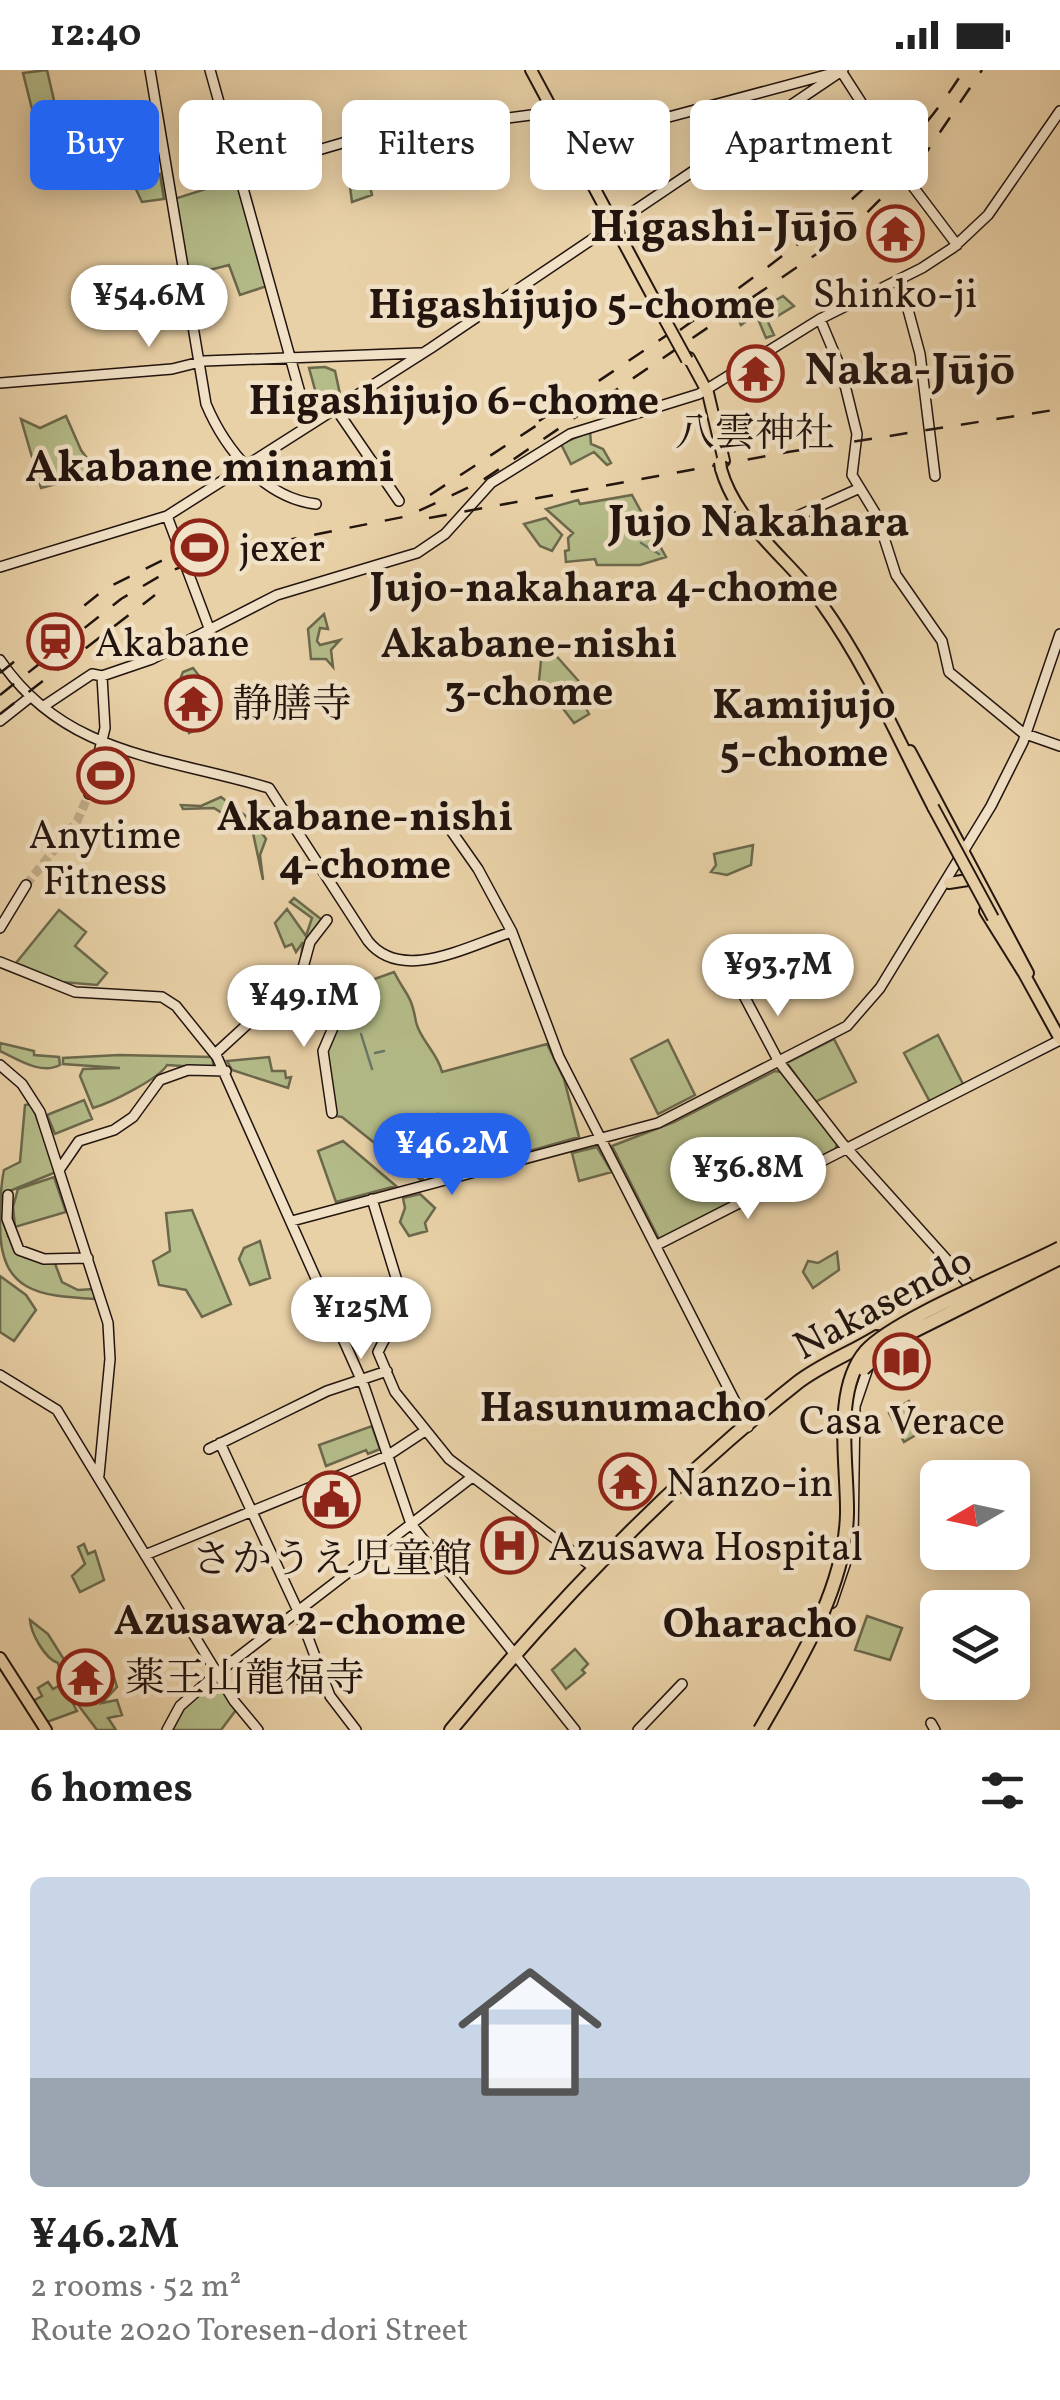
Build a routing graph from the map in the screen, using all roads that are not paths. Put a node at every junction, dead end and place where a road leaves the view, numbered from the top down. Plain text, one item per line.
1 (150, 70) edge
2 (210, 70) edge
3 (534, 70) edge
4 (842, 71) edge
5 (218, 100) edge
6 (548, 100) edge
7 (551, 100) edge
8 (1060, 111) edge
9 (530, 115) edge
10 (670, 117) edge
11 (322, 149) edge
12 (243, 190) edge
13 (597, 190) edge
14 (599, 190) edge
15 (616, 224) junction
16 (957, 245) junction
17 (900, 280) junction
18 (820, 319) junction
19 (424, 353) junction
20 (290, 357) junction
21 (197, 362) junction
22 (0, 383) edge
23 (705, 390) junction
24 (336, 409) junction
25 (309, 426) junction
26 (723, 465) junction
27 (246, 466) junction
28 (935, 476) dead end
29 (860, 488) junction
30 (399, 501) dead end
31 (316, 504) dead end
32 (169, 514) junction
33 (764, 531) junction
34 (0, 564) edge
35 (209, 628) junction
36 (1060, 634) edge
37 (1, 662) edge
38 (102, 676) junction
39 (29, 698) junction
40 (50, 704) junction
41 (0, 721) edge
42 (1026, 734) junction
43 (102, 745) junction
44 (1060, 746) edge
45 (908, 753) junction
46 (89, 794) tunnel mouth
47 (452, 832) dead end
48 (961, 856) junction
49 (968, 880) junction
50 (948, 883) junction
51 (26, 885) tunnel mouth
52 (924, 919) junction
53 (328, 920) dead end
54 (0, 928) edge
55 (512, 932) junction
56 (0, 962) edge
57 (1026, 972) junction
58 (338, 988) dead end
59 (743, 994) dead end
60 (1060, 1029) edge
61 (1060, 1039) edge
62 (215, 1054) junction
63 (779, 1062) junction
64 (0, 1066) edge
65 (226, 1071) junction
66 (332, 1113) dead end
67 (603, 1138) junction
68 (848, 1149) junction
69 (60, 1170) junction
70 (8, 1195) dead end
71 (372, 1199) junction
72 (292, 1221) junction
73 (657, 1244) junction
74 (1060, 1254) edge
75 (88, 1258) junction
76 (976, 1294) junction
77 (934, 1309) junction
78 (888, 1345) junction
79 (387, 1371) junction
80 (0, 1375) edge
81 (361, 1380) junction
82 (748, 1428) junction
83 (425, 1431) junction
84 (220, 1443) junction
85 (209, 1449) dead end
86 (387, 1456) junction
87 (99, 1478) junction
88 (471, 1478) junction
89 (249, 1510) junction
90 (412, 1524) junction
91 (145, 1555) junction
92 (594, 1568) junction
93 (298, 1611) junction
94 (519, 1654) junction
95 (0, 1658) edge
96 (0, 1668) edge
97 (217, 1674) junction
98 (682, 1684) dead end
99 (43, 1730) edge
100 (167, 1730) edge
101 (258, 1730) edge
102 (356, 1730) edge
103 (454, 1730) edge
104 (576, 1730) edge
105 (638, 1730) edge
106 (764, 1730) edge

1 - 21 street
2 - 5 street
3 - 6 main road
3 - 7 main road
4 - 10 street
4 - 15 street
4 - 16 street, bridge
8 - 16 street
9 - 11 street
12 - 20 street
13 - 15 main road
14 - 15 main road
15 - 19 street
15 - 23 main road, bridge
16 - 17 street
17 - 18 street
17 - 28 street
18 - 23 street
18 - 29 street
19 - 20 street
19 - 24 street
20 - 21 street
20 - 25 street
21 - 22 street
21 - 27 street
23 - 26 main road
23 - 35 street
24 - 25 street
24 - 30 street
25 - 27 street
26 - 33 main road
26 - 45 main road
27 - 31 street
27 - 32 street
29 - 33 street
29 - 42 street
32 - 34 street
32 - 35 street
33 - 45 main road
35 - 38 street
36 - 42 street
37 - 39 street
38 - 40 street
38 - 43 street
39 - 40 street
39 - 41 street
40 - 43 street
42 - 44 street
42 - 48 street
43 - 46 street
43 - 55 street
45 - 48 main road
45 - 57 main road, bridge
47 - 55 street
48 - 49 main road
48 - 50 street
48 - 52 street
48 - 57 main road
49 - 50 main road
49 - 57 main road
50 - 52 street
51 - 54 street
52 - 63 street
53 - 62 street
55 - 67 street
56 - 62 street
57 - 60 main road
57 - 61 main road
58 - 66 street
59 - 63 street
61 - 68 street
62 - 65 street
63 - 67 street
63 - 68 street
64 - 69 street
65 - 69 street
65 - 72 street
67 - 71 street
67 - 73 street
68 - 73 street
68 - 76 street
69 - 75 street
70 - 75 street
71 - 72 street
71 - 79 street
72 - 81 street
73 - 82 street
74 - 76 highway, Nakasendo
74 - 76 highway, Nakasendo
74 - 77 highway, bridge
74 - 78 highway, bridge
75 - 87 street
76 - 77 highway, Nakasendo
76 - 78 highway, Nakasendo
77 - 82 highway, Nakasendo
77 - 106 highway, bridge
78 - 82 highway, Nakasendo
78 - 106 highway, bridge
79 - 81 street
79 - 83 street
80 - 87 street
81 - 84 street
81 - 86 street
82 - 92 highway, Nakasendo
82 - 94 highway, Nakasendo
83 - 86 street
83 - 88 street
84 - 85 street
84 - 89 street
86 - 89 street
86 - 90 street
87 - 91 street
88 - 90 street
88 - 92 street
89 - 91 street
89 - 93 street
90 - 93 street
90 - 94 street
91 - 97 street
92 - 94 highway, Nakasendo
93 - 97 street
93 - 102 street
94 - 103 highway, Nakasendo
94 - 104 street
95 - 99 main road
96 - 99 main road
97 - 100 street
97 - 101 street
98 - 105 street

